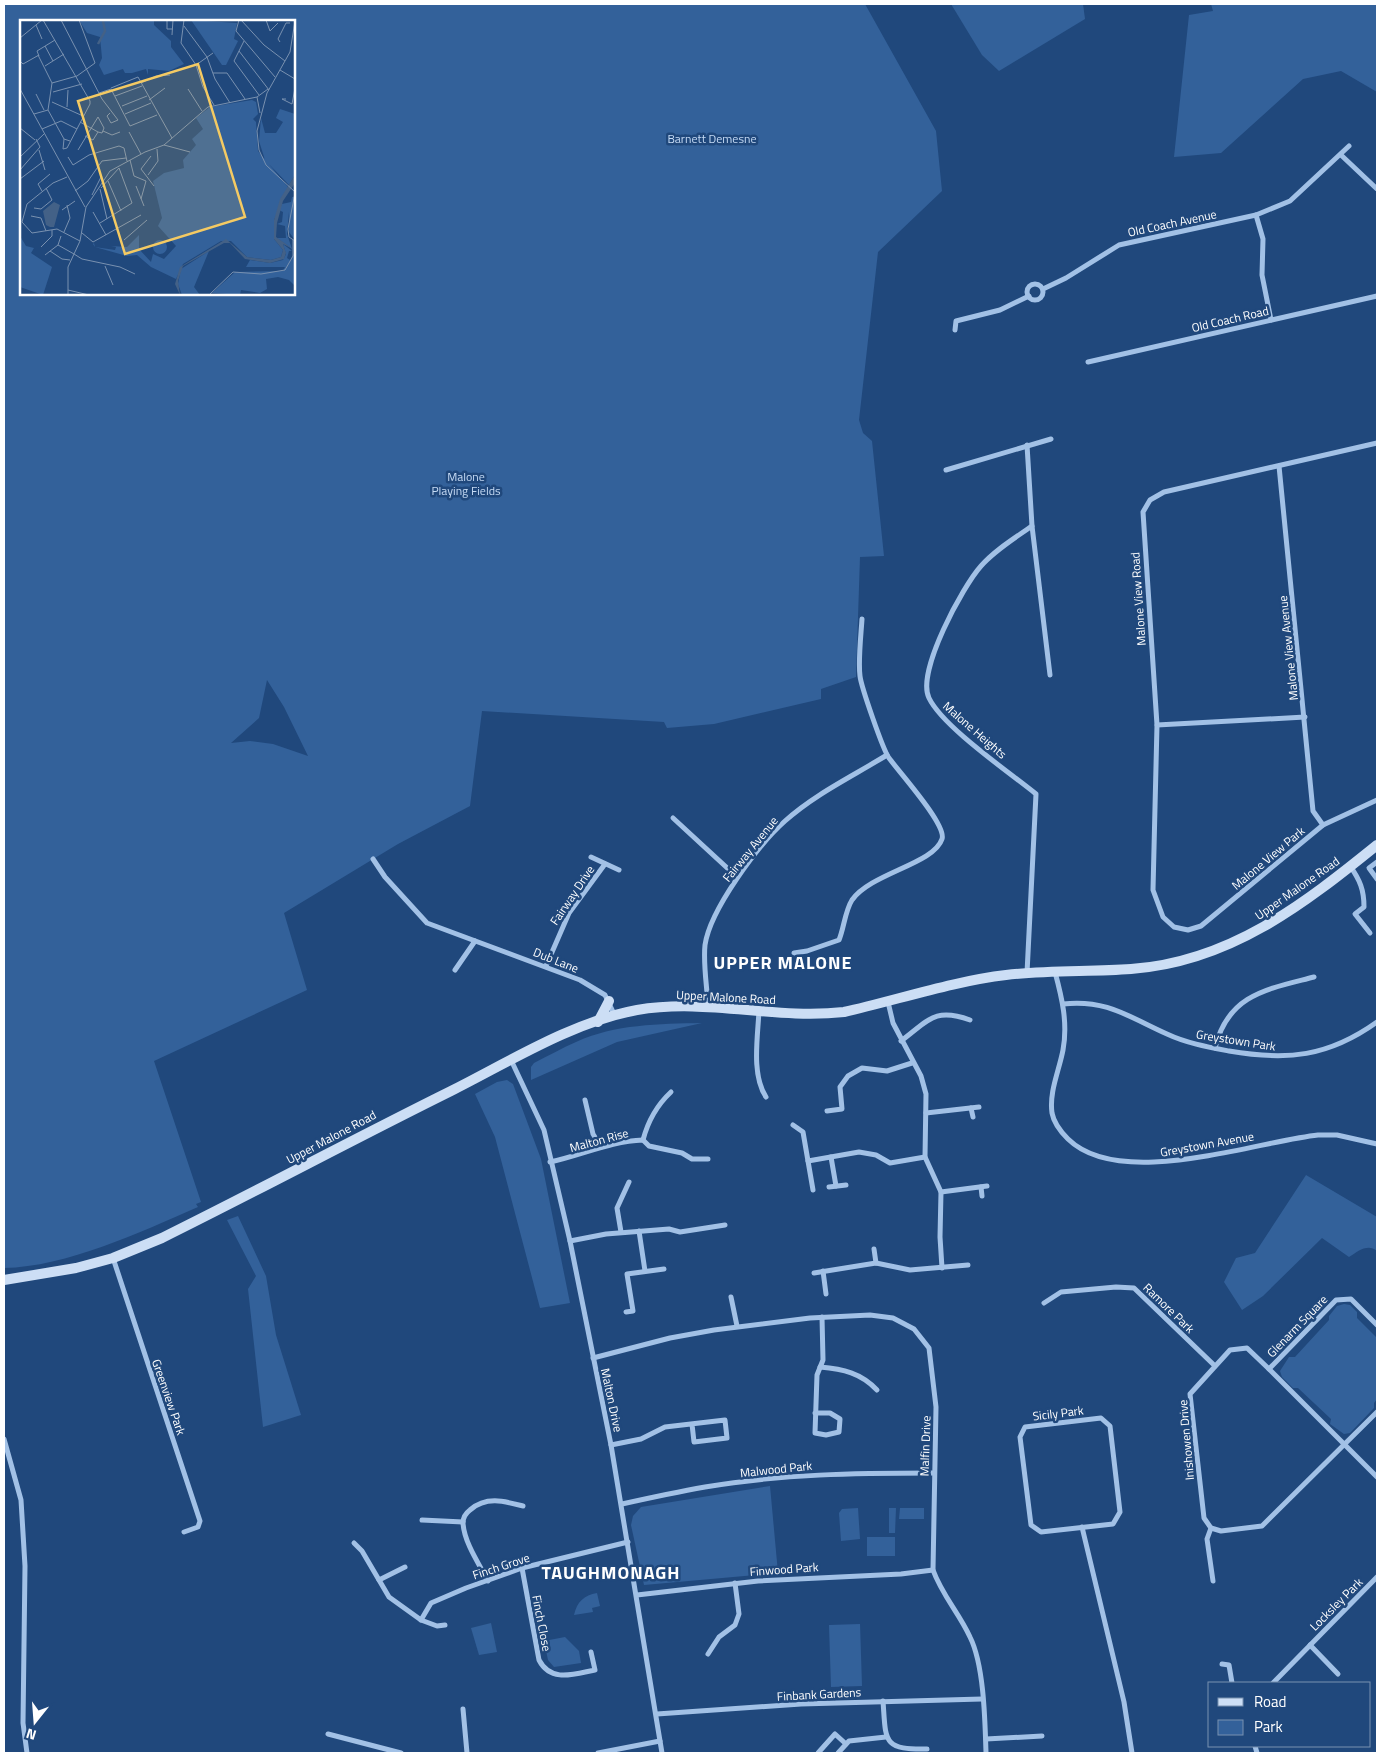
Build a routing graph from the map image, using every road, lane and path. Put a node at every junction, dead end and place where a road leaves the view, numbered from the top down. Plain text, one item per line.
1 (1349, 146) dead end
2 (1341, 155) junction
3 (1377, 189) edge
4 (1256, 215) junction
5 (1043, 289) junction
6 (1029, 296) junction
7 (1377, 296) edge
8 (1271, 320) junction
9 (955, 330) dead end
10 (1088, 362) dead end
11 (1051, 439) dead end
12 (1377, 443) edge
13 (1027, 445) junction
14 (1279, 466) junction
15 (946, 470) dead end
16 (1032, 526) junction
17 (862, 619) dead end
18 (1050, 675) dead end
19 (1305, 717) junction
20 (1157, 725) junction
21 (887, 756) junction
22 (1377, 800) edge
23 (672, 818) dead end
24 (1323, 825) junction
25 (1377, 845) edge
26 (591, 857) dead end
27 (373, 859) dead end
28 (1377, 862) edge
29 (605, 864) junction
30 (1350, 866) junction
31 (619, 870) dead end
32 (737, 877) junction
33 (1377, 879) edge
34 (1174, 927) joint
35 (1370, 933) dead end
36 (475, 941) junction
37 (794, 953) dead end
38 (546, 966) junction
39 (455, 970) dead end
40 (1055, 972) junction
41 (1026, 973) junction
42 (1314, 976) dead end
43 (609, 1001) junction
44 (888, 1002) junction
45 (1063, 1004) junction
46 (708, 1006) junction
47 (759, 1010) junction
48 (615, 1016) junction
49 (970, 1020) dead end
50 (598, 1022) junction
51 (1377, 1022) edge
52 (901, 1041) junction
53 (1215, 1048) junction
54 (511, 1060) junction
55 (912, 1063) junction
56 (671, 1092) dead end
57 (766, 1097) dead end
58 (585, 1100) dead end
59 (979, 1107) dead end
60 (971, 1108) junction
61 (827, 1110) dead end
62 (926, 1113) junction
63 (973, 1117) dead end
64 (793, 1125) dead end
65 (643, 1140) junction
66 (1377, 1144) edge
67 (601, 1147) junction
68 (830, 1157) junction
69 (926, 1157) junction
70 (708, 1159) dead end
71 (808, 1161) junction
72 (550, 1162) junction
73 (629, 1182) dead end
74 (846, 1185) dead end
75 (836, 1186) junction
76 (829, 1188) dead end
77 (813, 1190) dead end
78 (941, 1192) junction
79 (982, 1196) dead end
80 (725, 1225) dead end
81 (639, 1231) junction
82 (620, 1232) junction
83 (570, 1241) junction
84 (874, 1249) dead end
85 (112, 1258) junction
86 (876, 1263) junction
87 (968, 1265) dead end
88 (664, 1268) dead end
89 (942, 1268) junction
90 (645, 1271) junction
91 (823, 1271) junction
92 (814, 1273) dead end
93 (4, 1280) edge
94 (826, 1294) dead end
95 (731, 1297) dead end
96 (1044, 1303) dead end
97 (626, 1312) dead end
98 (822, 1317) junction
99 (1377, 1325) edge
100 (737, 1326) junction
101 (593, 1358) junction
102 (1215, 1366) junction
103 (820, 1367) junction
104 (1269, 1369) junction
105 (878, 1390) dead end
106 (1377, 1412) edge
107 (815, 1413) junction
108 (692, 1424) junction
109 (4, 1439) edge
110 (611, 1445) junction
111 (1345, 1446) junction
112 (934, 1473) junction
113 (1377, 1477) edge
114 (622, 1504) junction
115 (523, 1506) dead end
116 (422, 1520) dead end
117 (463, 1522) junction
118 (1082, 1528) junction
119 (1211, 1528) junction
120 (184, 1532) dead end
121 (628, 1542) junction
122 (354, 1543) dead end
123 (405, 1567) dead end
124 (522, 1568) junction
125 (933, 1570) junction
126 (379, 1580) junction
127 (1376, 1580) edge
128 (488, 1581) junction
129 (1213, 1581) dead end
130 (735, 1583) junction
131 (637, 1595) junction
132 (421, 1620) junction
133 (445, 1625) dead end
134 (1310, 1645) junction
135 (591, 1652) dead end
136 (708, 1654) dead end
137 (1222, 1664) dead end
138 (1338, 1674) dead end
139 (1232, 1682) edge
140 (1273, 1682) edge
141 (982, 1700) junction
142 (883, 1701) junction
143 (463, 1709) dead end
144 (657, 1714) junction
145 (328, 1734) dead end
146 (1042, 1736) dead end
147 (886, 1737) junction
148 (986, 1739) junction
149 (660, 1741) junction
150 (846, 1744) junction
151 (927, 1749) dead end
152 (27, 1753) edge
153 (401, 1753) edge
154 (467, 1753) edge
155 (598, 1753) edge
156 (662, 1753) edge
157 (818, 1753) edge
158 (838, 1753) edge
159 (986, 1753) edge
160 (1132, 1753) edge

1 - 2 street, Old Coach Avenue
2 - 3 street
2 - 4 street, Old Coach Avenue
4 - 5 street, Old Coach Avenue
4 - 8 street
5 - 6 street, Old Coach Avenue
5 - 6 street, Old Coach Avenue
6 - 9 street, Old Coach Avenue
7 - 8 street, Old Coach Road
8 - 10 street, Old Coach Road
11 - 13 street
12 - 14 street, Malone View Road
13 - 15 street
13 - 16 street
14 - 19 street, Malone View Avenue
14 - 20 street, Malone View Road
16 - 18 street
16 - 41 street, Malone Heights
17 - 21 street
19 - 20 street
19 - 24 street, Malone View Avenue
20 - 34 street, Malone View Road
21 - 32 street, Fairway Avenue
21 - 37 street
22 - 24 street, Malone View Park
23 - 32 street
24 - 34 street, Malone View Park
25 - 30 main road, Upper Malone Road
26 - 29 street, Fairway Drive
27 - 36 street, Dub Lane
28 - 33 street
29 - 31 street, Fairway Drive
29 - 38 street, Fairway Drive
30 - 35 street
30 - 40 main road, Upper Malone Road
32 - 46 street, Fairway Avenue
36 - 38 street, Dub Lane
36 - 39 street
38 - 43 street, Dub Lane
40 - 41 main road, Upper Malone Road
40 - 45 street, Greystown Avenue
41 - 44 main road, Upper Malone Road
42 - 53 street
43 - 48 street, Dub Lane
43 - 50 main road
44 - 47 main road, Upper Malone Road
44 - 52 street
45 - 53 street, Greystown Park
45 - 66 street, Greystown Avenue
46 - 47 main road, Upper Malone Road
46 - 48 main road, Upper Malone Road
47 - 57 street
48 - 50 main road, Upper Malone Road
49 - 52 street
50 - 54 main road, Upper Malone Road
51 - 53 street, Greystown Park
52 - 55 street
54 - 72 street, Malton Drive
54 - 85 main road, Upper Malone Road
55 - 61 street
55 - 62 street
56 - 65 street
58 - 67 street
59 - 60 street
60 - 62 street
60 - 63 street
62 - 69 street
64 - 71 street
65 - 67 street, Malton Rise
65 - 70 street, Malton Rise
67 - 72 street, Malton Rise
68 - 69 street
68 - 71 street
68 - 75 street
69 - 78 street
71 - 77 street
72 - 83 street, Malton Drive
73 - 82 street
74 - 75 street
75 - 76 street
78 - 79 street
78 - 89 street
80 - 81 street
81 - 82 street
81 - 90 street
82 - 83 street
83 - 101 street, Malton Drive
84 - 86 street
85 - 93 main road, Upper Malone Road
85 - 120 street, Greenview Park
86 - 89 street
86 - 91 street
87 - 89 street
88 - 90 street
90 - 97 street
91 - 92 street
91 - 94 street
95 - 100 street
96 - 102 street, Ramore Park
98 - 100 street, Malfin Drive
98 - 103 street
98 - 112 street, Malfin Drive
99 - 104 street, Glenarm Square
100 - 101 street, Malfin Drive
101 - 110 street, Malton Drive
102 - 104 street, Inishowen Drive
102 - 119 street, Inishowen Drive
103 - 105 street
103 - 107 street
104 - 111 street, Glenarm Square
106 - 111 street
107 - 107 street
108 - 108 street
108 - 110 street
109 - 152 street
110 - 114 street, Malton Drive
111 - 113 street, Glenarm Square
111 - 119 street
112 - 114 street, Malwood Park
112 - 125 street, Malfin Drive
114 - 121 street, Malton Drive
115 - 117 street
116 - 117 street
117 - 128 street
118 - 118 street, Sicily Park
118 - 160 street
119 - 129 street, Inishowen Drive
121 - 124 street, Finch Grove
121 - 131 street, Malton Drive
122 - 126 street
123 - 126 street
124 - 128 street, Finch Grove
124 - 135 street, Finch Close
125 - 130 street, Finwood Park
125 - 141 street, Malfin Drive
126 - 132 street
127 - 134 street, Locksley Park
128 - 132 street, Finch Grove
130 - 131 street, Finwood Park
130 - 136 street
131 - 144 street, Malton Drive
132 - 133 street
134 - 138 street, Locksley Park
134 - 140 street, Locksley Park
137 - 139 street
141 - 142 street, Finbank Gardens
141 - 148 street, Malfin Drive
142 - 144 street, Finbank Gardens
142 - 147 street
143 - 154 street
144 - 149 street, Malton Drive
145 - 153 street
146 - 148 street
147 - 150 street
147 - 151 street
148 - 159 street, Malfin Drive
149 - 155 street
149 - 156 street, Malton Drive
150 - 157 street
150 - 158 street

